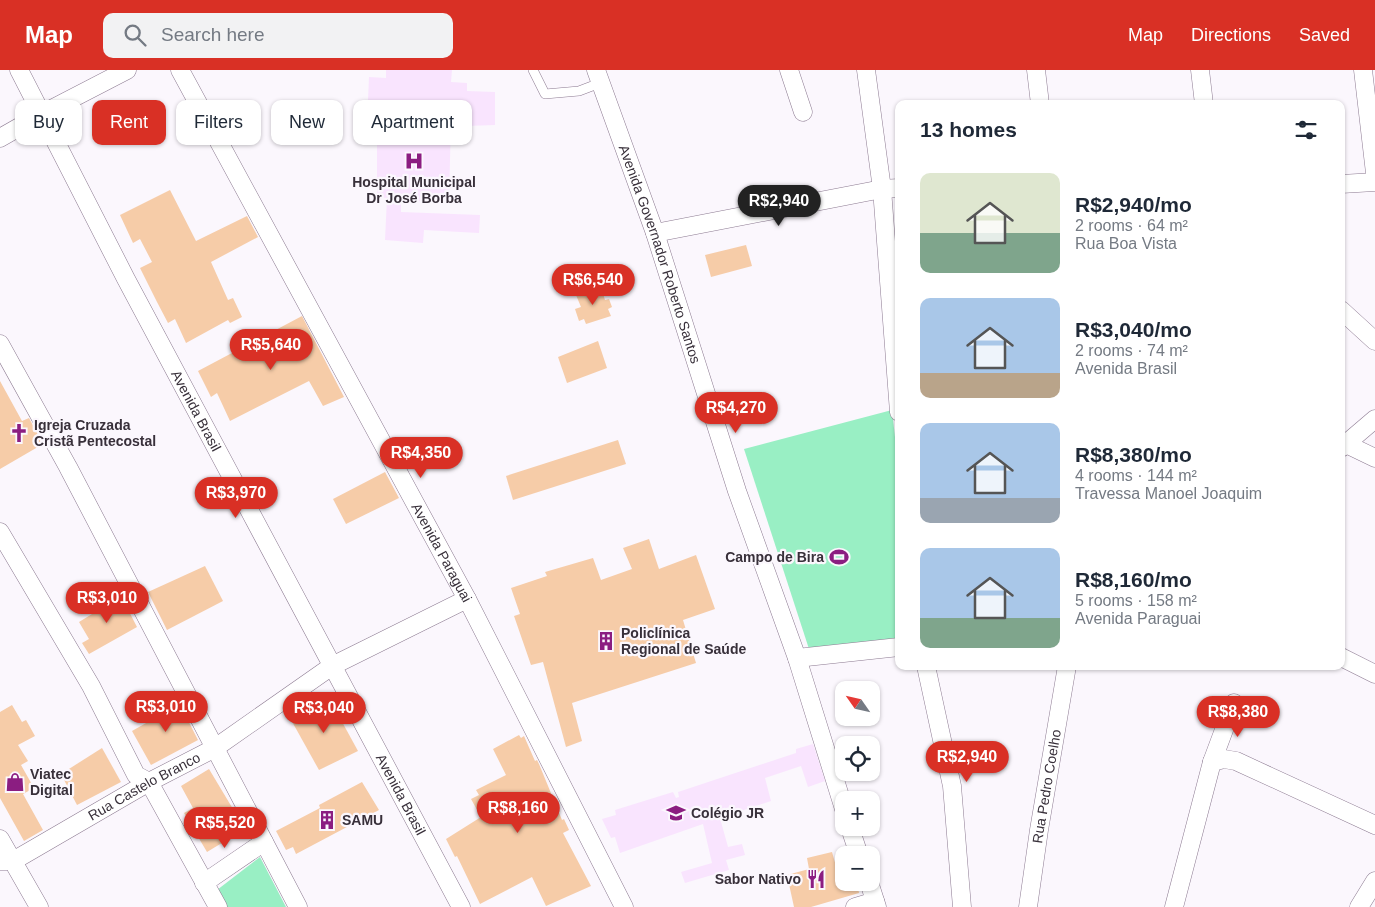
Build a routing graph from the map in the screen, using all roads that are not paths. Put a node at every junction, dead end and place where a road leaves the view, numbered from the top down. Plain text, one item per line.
1 (19, 70) edge
2 (127, 70) edge
3 (180, 70) edge
4 (533, 70) edge
5 (789, 70) edge
6 (866, 70) edge
7 (1036, 70) edge
8 (1200, 70) edge
9 (1363, 70) edge
10 (598, 76) edge
11 (35, 100) edge
12 (69, 100) edge
13 (1040, 100) edge
14 (1204, 100) edge
15 (803, 112) dead end
16 (15, 129) edge
17 (0, 138) edge
18 (58, 145) edge
19 (1375, 173) edge
20 (1375, 182) edge
21 (1345, 184) edge
22 (891, 189) edge
23 (655, 233) junction
24 (895, 300) edge
25 (1345, 314) edge
26 (1375, 341) edge
27 (0, 344) edge
28 (1375, 418) edge
29 (1345, 445) edge
30 (1345, 446) edge
31 (1375, 458) edge
32 (0, 532) edge
33 (467, 599) junction
34 (895, 647) edge
35 (797, 658) junction
36 (1345, 659) edge
37 (332, 666) junction
38 (927, 670) edge
39 (1065, 670) edge
40 (1375, 674) edge
41 (1234, 703) dead end
42 (215, 748) junction
43 (1212, 762) junction
44 (149, 782) junction
45 (838, 791) edge
46 (1375, 825) edge
47 (0, 838) edge
48 (264, 842) junction
49 (6, 861) edge
50 (1375, 881) edge
51 (204, 883) junction
52 (871, 891) edge
53 (876, 904) edge
54 (39, 907) edge
55 (218, 907) edge
56 (298, 907) edge
57 (461, 907) edge
58 (624, 907) edge
59 (855, 907) edge
60 (962, 907) edge
61 (1028, 907) edge
62 (1174, 907) edge
63 (1359, 907) edge

1 - 11 street, Avenida Brasil
2 - 12 street
3 - 33 street, Avenida Paraguai
4 - 10 lane
5 - 15 street
6 - 22 street
7 - 13 street
8 - 14 street
9 - 19 street
10 - 23 street, Avenida Governador Roberto Santos
16 - 17 street
18 - 37 street, Avenida Brasil
20 - 21 street
22 - 23 street
22 - 24 street
23 - 35 street, Avenida Governador Roberto Santos
25 - 26 street
27 - 42 street
28 - 29 street
30 - 31 street
32 - 44 street
33 - 37 street, Rua Castelo Branco
33 - 58 street, Avenida Paraguai
34 - 35 street
35 - 45 street, Avenida Governador Roberto Santos
36 - 40 street
37 - 42 street, Rua Castelo Branco
37 - 57 street, Avenida Brasil
38 - 60 street
39 - 61 street, Rua Pedro Coelho
41 - 43 street
42 - 44 street, Rua Castelo Branco
42 - 48 street
43 - 46 street
43 - 62 street
44 - 49 street, Rua Castelo Branco
44 - 51 street
47 - 49 street
48 - 51 street
48 - 56 street
49 - 54 street
50 - 63 street
51 - 55 street
52 - 53 street
53 - 59 street

